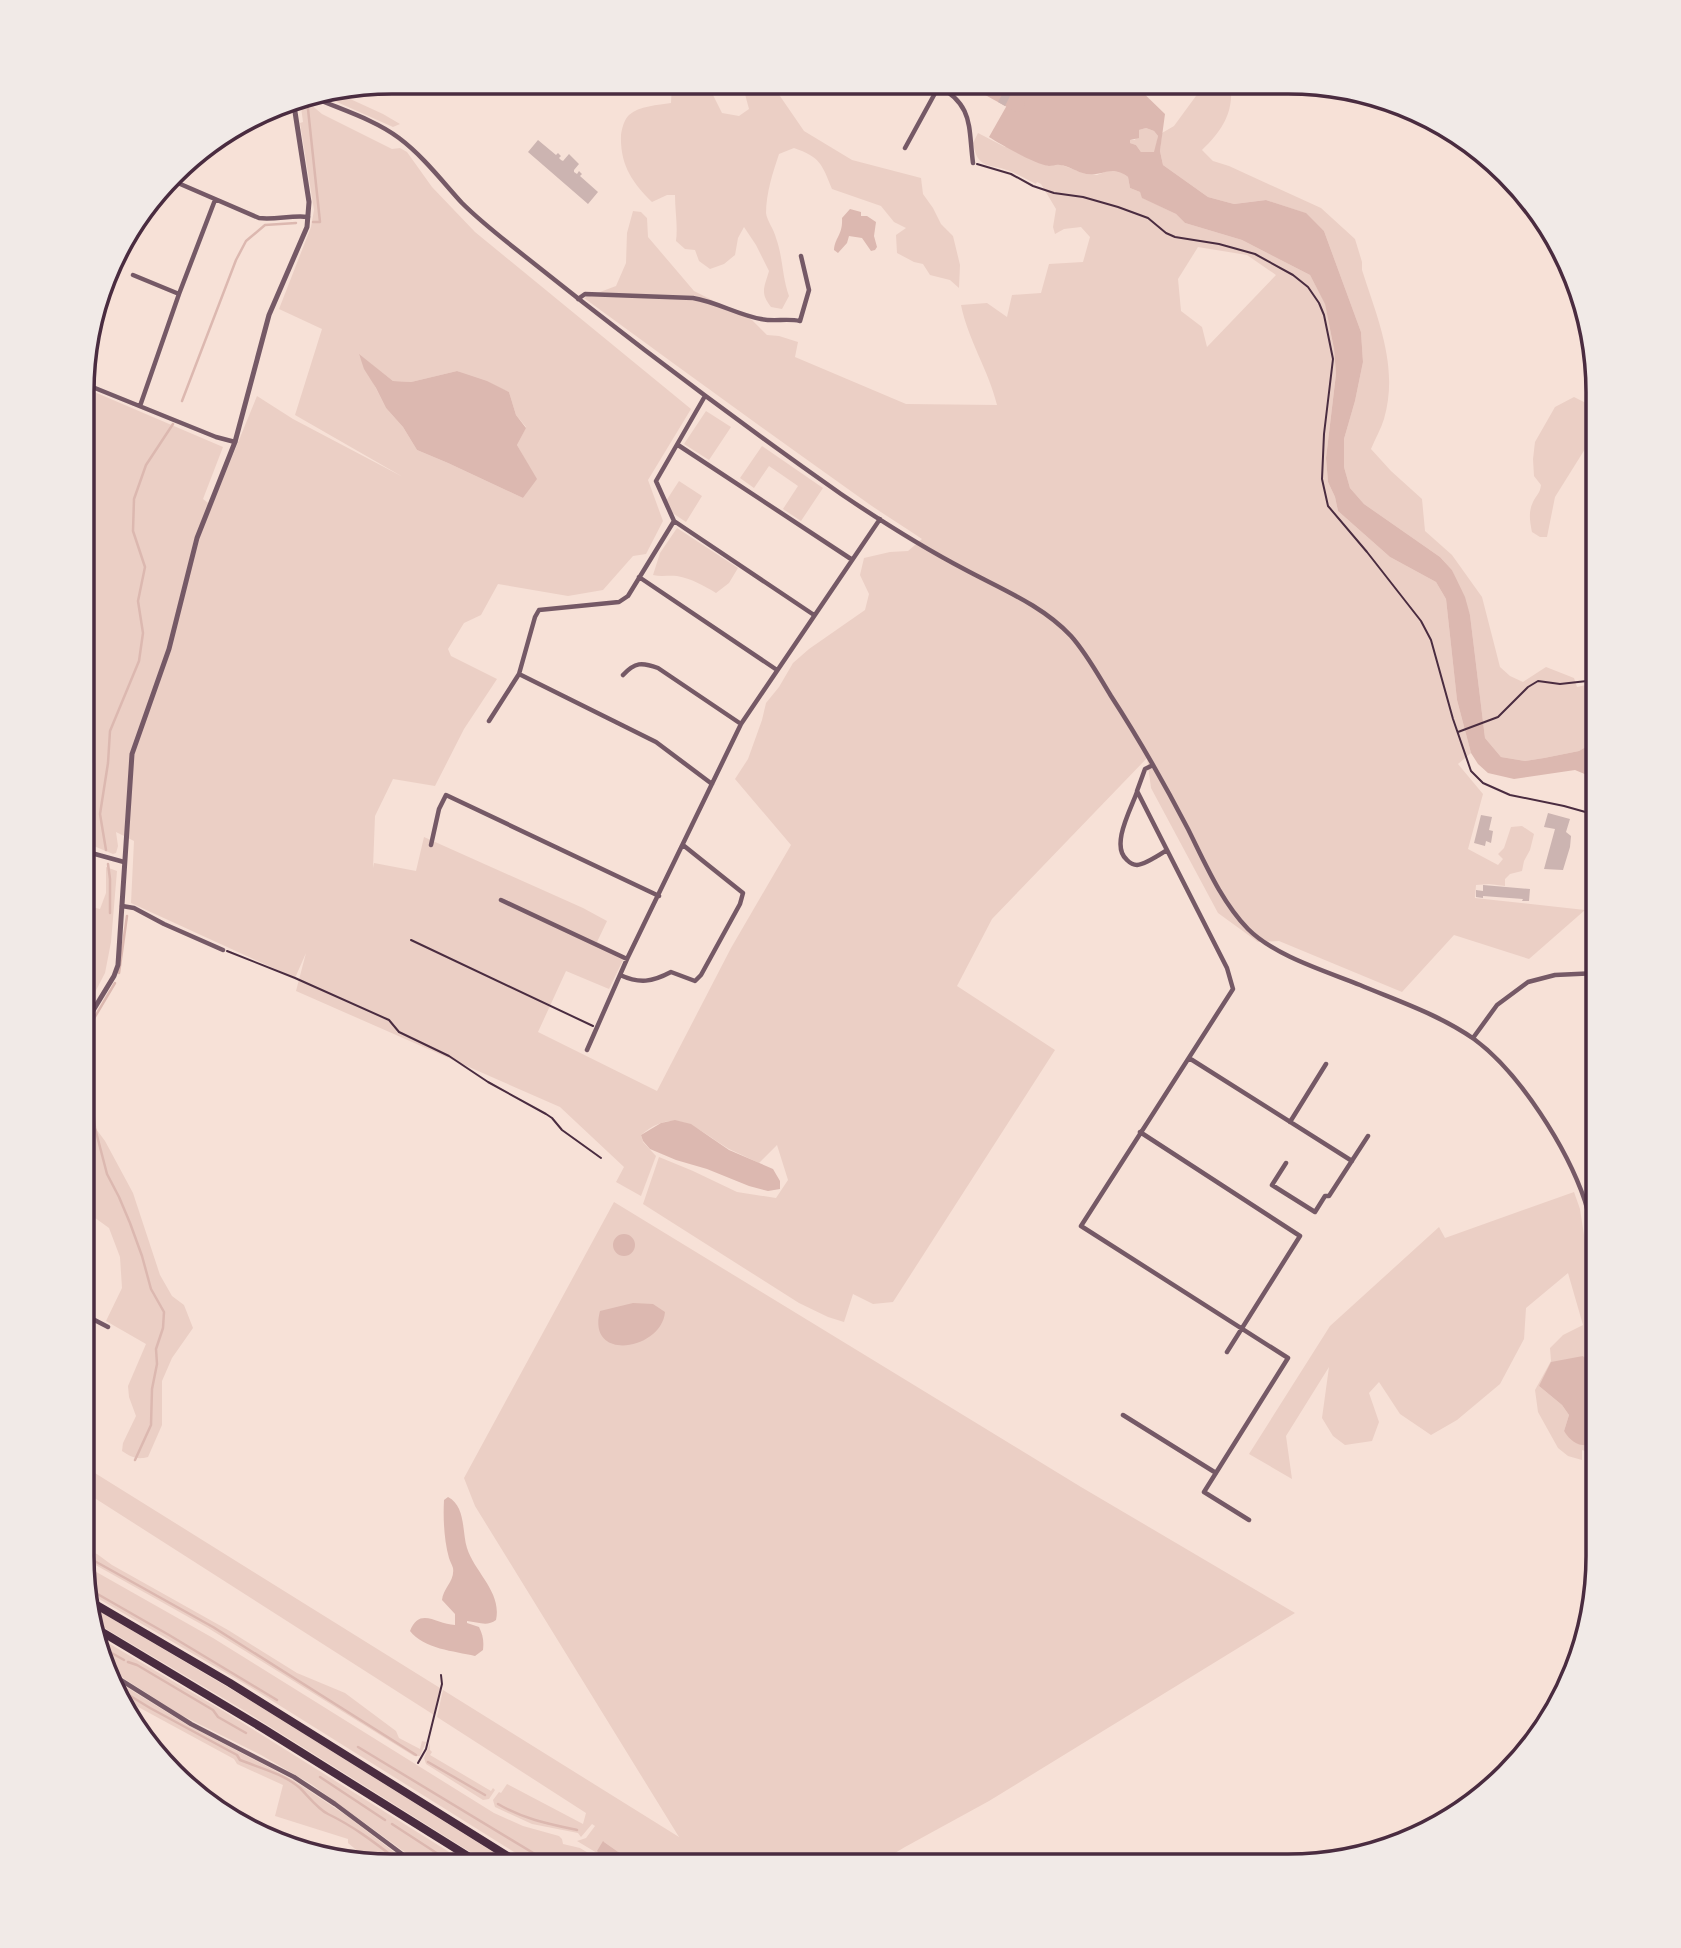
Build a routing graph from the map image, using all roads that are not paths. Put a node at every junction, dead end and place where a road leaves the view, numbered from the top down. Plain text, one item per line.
1 (933, 94) edge
2 (952, 94) edge
3 (325, 103) edge
4 (295, 111) edge
5 (905, 148) dead end
6 (973, 163) road end
7 (180, 184) edge
8 (215, 200) junction
9 (309, 217) junction
10 (801, 256) dead end
11 (133, 275) dead end
12 (179, 294) junction
13 (578, 299) junction
14 (94, 388) edge
15 (705, 396) junction
16 (140, 406) junction
17 (235, 442) junction
18 (678, 445) junction
19 (880, 519) junction
20 (674, 522) junction
21 (851, 559) junction
22 (639, 577) junction
23 (814, 615) junction
24 (777, 670) junction
25 (519, 674) junction
26 (623, 675) dead end
27 (489, 722) dead end
28 (741, 724) junction
29 (1153, 765) junction
30 (712, 784) junction
31 (1137, 791) junction
32 (431, 845) dead end
33 (683, 845) junction
34 (1167, 850) junction
35 (94, 854) edge
36 (124, 862) junction
37 (659, 895) junction
38 (501, 900) dead end
39 (122, 906) junction
40 (223, 950) road end
41 (627, 959) junction
42 (1586, 974) edge
43 (620, 975) junction
44 (94, 1009) edge
45 (1473, 1038) junction
46 (587, 1050) dead end
47 (1189, 1058) junction
48 (1326, 1064) dead end
49 (1290, 1122) junction
50 (1140, 1132) junction
51 (1368, 1136) dead end
52 (1352, 1161) junction
53 (1286, 1163) dead end
54 (1586, 1202) edge
55 (94, 1320) edge
56 (108, 1327) dead end
57 (1241, 1328) junction
58 (1227, 1352) dead end
59 (1123, 1415) dead end
60 (1216, 1473) junction
61 (1249, 1520) dead end
62 (99, 1606) edge
63 (106, 1634) edge
64 (122, 1681) edge
65 (402, 1854) edge
66 (464, 1854) edge
67 (504, 1854) edge

1 - 5 street
2 - 6 street
3 - 13 street
4 - 9 street
7 - 8 street
8 - 9 street
8 - 12 street
9 - 17 street
10 - 13 street
11 - 12 street
12 - 16 street
13 - 15 street
14 - 16 street
15 - 18 street
15 - 19 street
16 - 17 street
17 - 36 street
18 - 20 street
18 - 21 street
19 - 21 street
19 - 29 street
20 - 22 street
20 - 23 street
21 - 23 street
22 - 24 street
22 - 25 street
23 - 24 street
24 - 28 street
25 - 27 street
25 - 30 street
26 - 28 street
28 - 30 street
29 - 31 street
29 - 45 street
30 - 33 street
31 - 34 street
31 - 34 street
32 - 37 street
33 - 37 street
33 - 43 street
34 - 47 street
35 - 36 street
36 - 39 street
37 - 41 street
38 - 41 street
39 - 40 street
39 - 44 street
41 - 43 street
42 - 45 street
43 - 46 street
45 - 54 street
47 - 49 street
47 - 50 street
48 - 49 street
49 - 52 street
50 - 57 street
50 - 57 street
51 - 52 street
52 - 53 street
55 - 56 street
57 - 58 street
57 - 60 street
59 - 60 street
60 - 61 street
62 - 67 highway
63 - 66 highway
64 - 65 street

